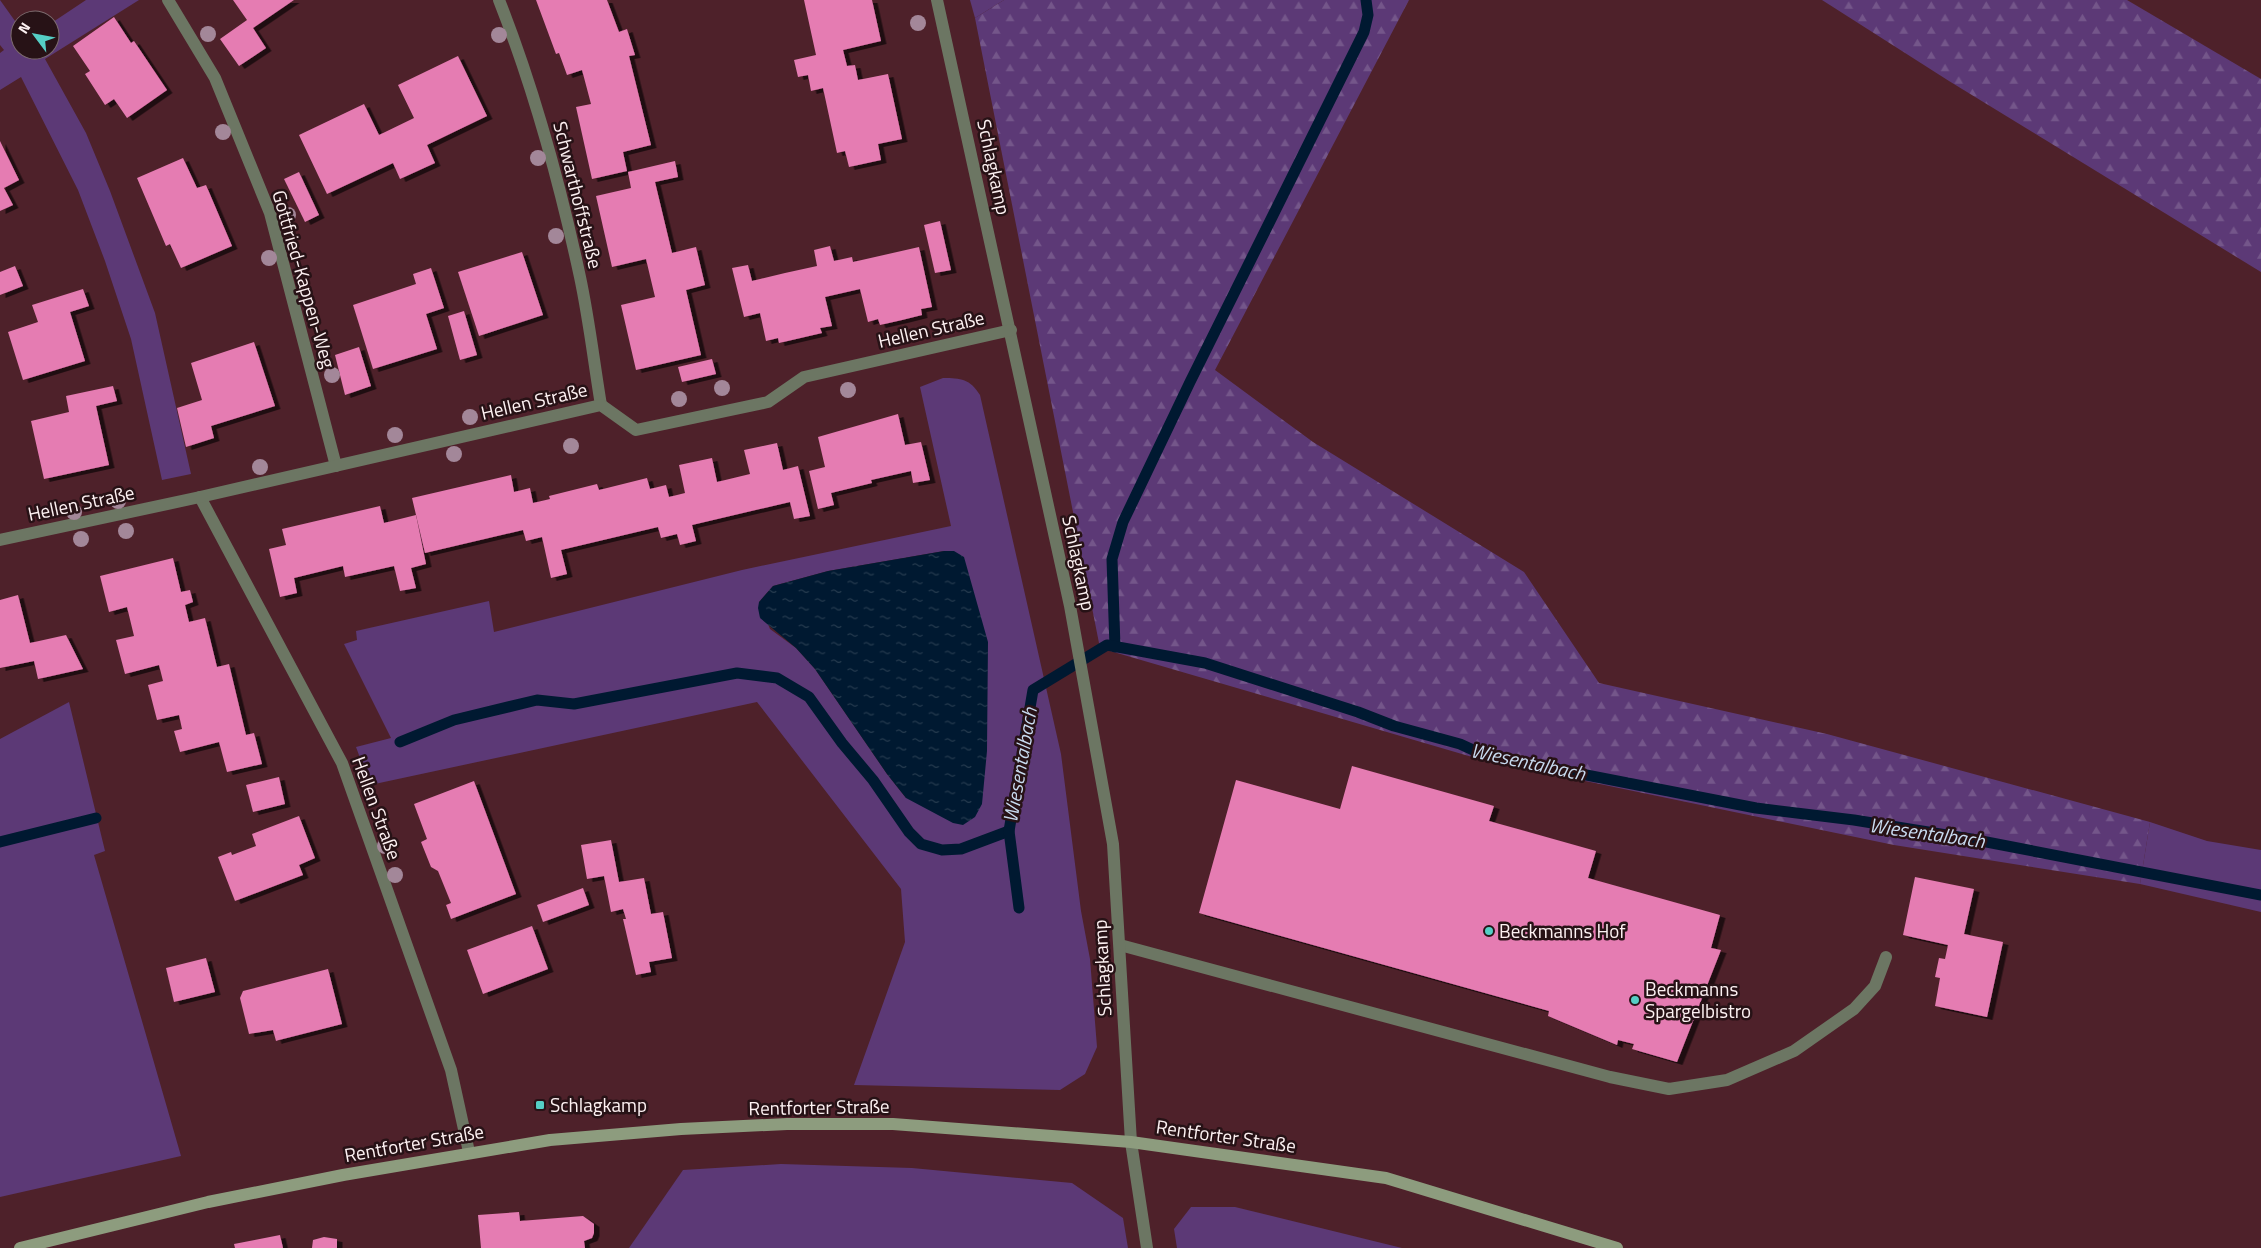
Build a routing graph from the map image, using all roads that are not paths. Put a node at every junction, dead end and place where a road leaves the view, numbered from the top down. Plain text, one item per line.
1 (168, 0) edge
2 (499, 0) edge
3 (937, 0) edge
4 (1010, 330) junction
5 (601, 405) junction
6 (336, 466) junction
7 (200, 497) junction
8 (0, 539) edge
9 (1120, 945) junction
10 (1886, 957) dead end
11 (1131, 1142) junction
12 (469, 1152) junction
13 (20, 1248) edge
14 (1147, 1248) edge
15 (1617, 1248) edge

1 - 6 street, Gottfried-Kappen-Weg
2 - 5 street, Schwarthoffstraße
3 - 4 street, Schlagkamp
4 - 5 street, Hellen Straße
4 - 9 street, Schlagkamp
5 - 6 street, Hellen Straße
6 - 7 street, Hellen Straße
7 - 8 street, Hellen Straße
7 - 12 street, Hellen Straße
9 - 10 street
9 - 11 street, Schlagkamp
11 - 12 main road, Rentforter Straße
11 - 14 street, Schlagkamp
11 - 15 main road, Rentforter Straße
12 - 13 main road, Rentforter Straße

